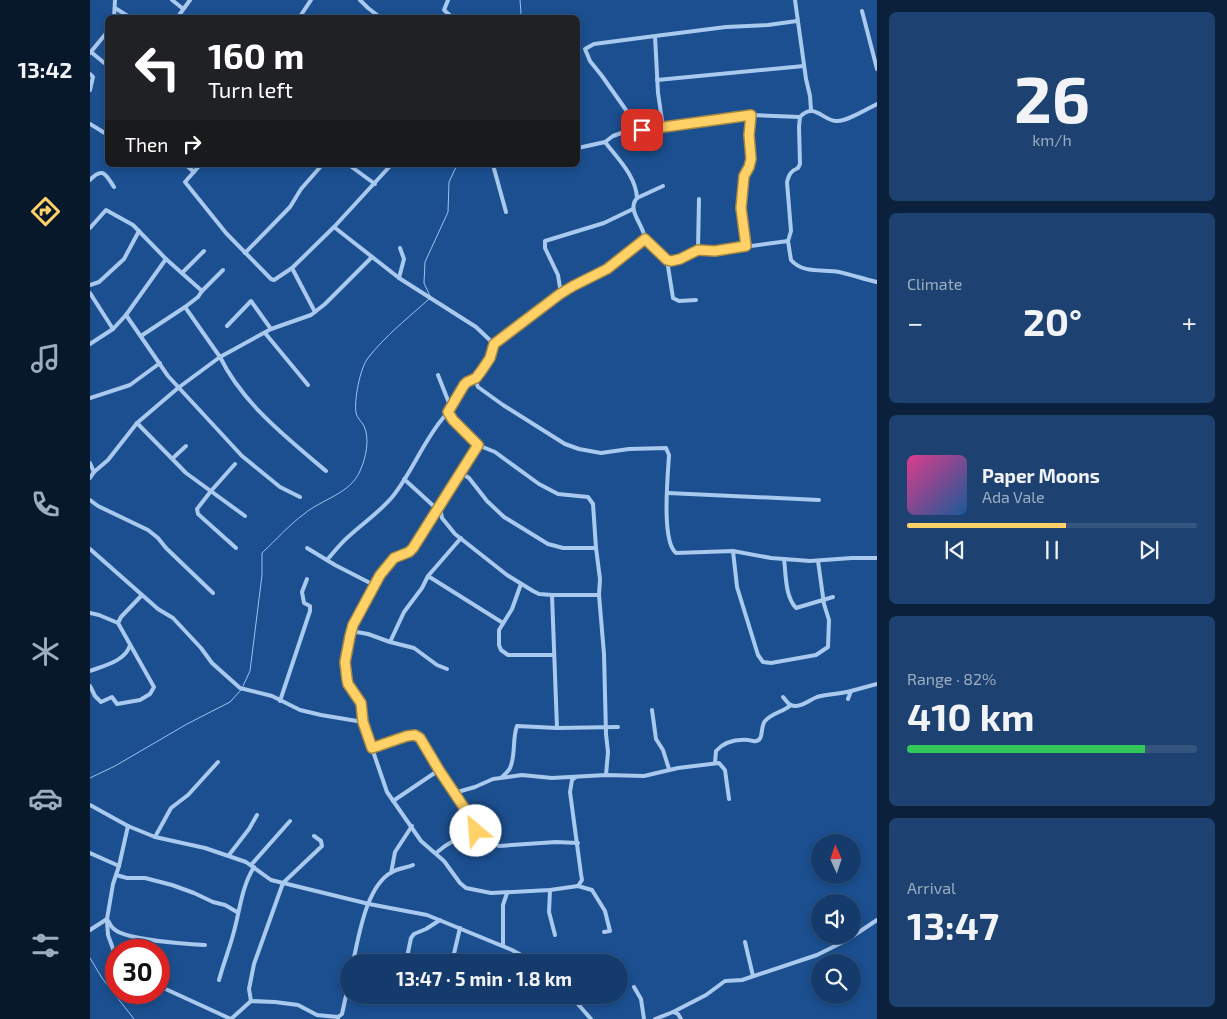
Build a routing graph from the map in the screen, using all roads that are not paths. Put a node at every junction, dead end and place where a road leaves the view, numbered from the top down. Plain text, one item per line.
1 (115, 0) edge
2 (172, 0) edge
3 (190, 0) edge
4 (310, 0) edge
5 (360, 0) edge
6 (448, 0) edge
7 (795, 0) edge
8 (115, 8) junction
9 (182, 8) junction
10 (862, 11) dead end
11 (114, 15) edge
12 (126, 15) edge
13 (178, 15) edge
14 (301, 15) edge
15 (377, 15) edge
16 (450, 15) edge
17 (798, 21) junction
18 (105, 35) edge
19 (655, 36) junction
20 (90, 53) edge
21 (105, 64) edge
22 (804, 66) junction
23 (877, 69) edge
24 (90, 74) edge
25 (657, 80) junction
26 (90, 90) edge
27 (877, 104) edge
28 (811, 110) junction
29 (751, 115) junction
30 (800, 117) junction
31 (90, 124) edge
32 (638, 127) junction
33 (663, 127) junction
34 (105, 133) edge
35 (605, 142) junction
36 (580, 148) edge
37 (188, 167) edge
38 (198, 167) edge
39 (320, 167) edge
40 (352, 167) edge
41 (389, 167) edge
42 (494, 167) edge
43 (90, 171) edge
44 (194, 172) junction
45 (95, 174) junction
46 (90, 180) edge
47 (375, 184) junction
48 (663, 186) dead end
49 (114, 187) dead end
50 (637, 198) junction
51 (699, 199) dead end
52 (633, 209) junction
53 (506, 212) dead end
54 (334, 227) junction
55 (90, 228) edge
56 (138, 231) junction
57 (645, 239) junction
58 (788, 241) junction
59 (746, 246) junction
60 (400, 248) dead end
61 (698, 250) junction
62 (204, 251) dead end
63 (245, 253) junction
64 (372, 257) junction
65 (166, 260) junction
66 (667, 260) junction
67 (292, 268) junction
68 (223, 270) dead end
69 (182, 273) junction
70 (399, 278) junction
71 (877, 282) edge
72 (90, 285) edge
73 (202, 291) junction
74 (90, 293) edge
75 (560, 294) junction
76 (696, 300) dead end
77 (185, 307) junction
78 (315, 312) junction
79 (126, 315) junction
80 (227, 326) dead end
81 (112, 329) junction
82 (271, 329) junction
83 (265, 333) junction
84 (141, 336) junction
85 (90, 344) edge
86 (494, 344) junction
87 (220, 358) junction
88 (160, 363) junction
89 (438, 375) dead end
90 (476, 378) junction
91 (308, 385) dead end
92 (178, 388) junction
93 (90, 398) edge
94 (450, 410) junction
95 (137, 423) junction
96 (478, 445) junction
97 (186, 446) dead end
98 (173, 458) junction
99 (90, 463) edge
100 (235, 464) dead end
101 (326, 471) dead end
102 (94, 472) junction
103 (461, 472) junction
104 (90, 478) edge
105 (404, 479) junction
106 (211, 491) junction
107 (668, 493) junction
108 (300, 497) dead end
109 (90, 500) edge
110 (819, 500) dead end
111 (439, 509) junction
112 (245, 516) dead end
113 (434, 516) junction
114 (442, 518) junction
115 (461, 538) junction
116 (236, 548) dead end
117 (307, 548) dead end
118 (596, 548) junction
119 (90, 549) edge
120 (733, 551) junction
121 (877, 558) edge
122 (784, 559) junction
123 (327, 560) junction
124 (818, 561) junction
125 (428, 576) junction
126 (307, 579) dead end
127 (521, 584) junction
128 (374, 585) junction
129 (213, 592) dead end
130 (142, 595) junction
131 (552, 596) junction
132 (599, 596) junction
133 (834, 597) dead end
134 (824, 599) junction
135 (90, 614) edge
136 (503, 623) junction
137 (118, 624) junction
138 (351, 631) junction
139 (390, 642) junction
140 (130, 645) junction
141 (553, 655) junction
142 (447, 669) dead end
143 (90, 671) edge
144 (877, 684) edge
145 (90, 687) edge
146 (851, 691) junction
147 (783, 697) dead end
148 (848, 699) dead end
149 (280, 700) junction
150 (791, 705) junction
151 (652, 710) dead end
152 (363, 722) junction
153 (606, 726) junction
154 (618, 727) dead end
155 (557, 728) junction
156 (372, 748) junction
157 (218, 762) dead end
158 (716, 763) junction
159 (439, 770) junction
160 (669, 770) junction
161 (606, 775) junction
162 (576, 777) junction
163 (501, 778) junction
164 (565, 778) junction
165 (572, 780) junction
166 (454, 793) junction
167 (729, 799) dead end
168 (393, 801) junction
169 (90, 805) edge
170 (257, 815) dead end
171 (290, 821) dead end
172 (128, 826) junction
173 (412, 826) junction
174 (475, 828) junction
175 (155, 836) junction
176 (314, 836) dead end
177 (578, 843) junction
178 (90, 853) edge
179 (436, 853) junction
180 (229, 855) junction
181 (413, 864) dead end
182 (119, 866) junction
183 (252, 866) junction
184 (391, 872) junction
185 (116, 875) junction
186 (283, 883) junction
187 (578, 886) junction
188 (550, 890) junction
189 (502, 892) junction
190 (507, 893) junction
191 (504, 900) junction
192 (369, 904) junction
193 (237, 912) junction
194 (107, 919) junction
195 (440, 920) junction
196 (877, 920) edge
197 (460, 928) junction
198 (90, 930) edge
199 (604, 932) dead end
200 (555, 935) dead end
201 (502, 936) junction
202 (109, 939) edge
203 (745, 942) dead end
204 (495, 943) junction
205 (204, 945) dead end
206 (503, 946) junction
207 (355, 954) edge
208 (408, 954) edge
209 (454, 954) edge
210 (518, 954) edge
211 (753, 976) junction
212 (218, 980) dead end
213 (634, 987) dead end
214 (170, 991) edge
215 (251, 1000) junction
216 (344, 1004) edge
217 (578, 1004) edge
218 (673, 1012) junction
219 (338, 1018) edge
220 (591, 1019) edge
221 (644, 1019) edge
222 (654, 1019) edge
223 (680, 1019) edge

1 - 8 street
2 - 9 street
3 - 9 street
4 - 14 street
5 - 15 street
6 - 16 street
7 - 17 street
8 - 11 street
8 - 12 street
9 - 13 street
10 - 23 street
17 - 19 street
17 - 22 street
18 - 20 street
19 - 25 street
19 - 32 street
20 - 21 street
22 - 25 street
22 - 28 street
24 - 26 street
25 - 33 street
27 - 28 street
28 - 30 street
29 - 30 street
29 - 33 street
29 - 59 street
30 - 58 street
31 - 34 street
32 - 33 street
32 - 35 street
35 - 36 street
35 - 50 street
37 - 44 street
38 - 44 street
39 - 63 street
40 - 47 street
41 - 47 street
42 - 53 street
43 - 45 street
44 - 63 street
45 - 46 street
45 - 49 street
47 - 54 street
48 - 50 street
50 - 52 street
51 - 61 street
52 - 57 street
52 - 75 street
54 - 64 street
54 - 67 street
55 - 56 street
56 - 65 street
56 - 72 street
57 - 66 street
57 - 75 street
58 - 59 street
58 - 71 street
59 - 61 street
60 - 70 street
61 - 66 street
62 - 69 street
63 - 67 street
64 - 70 street
64 - 78 street
65 - 69 street
65 - 79 street
66 - 76 street
67 - 78 street
68 - 73 street
69 - 73 street
70 - 86 street
73 - 77 street
74 - 81 street
75 - 86 street
77 - 84 street
77 - 87 street
78 - 82 street
79 - 81 street
79 - 84 street
80 - 82 street
81 - 85 street
82 - 83 street
83 - 87 street
83 - 91 street
84 - 88 street
86 - 90 street
87 - 92 street
87 - 101 street
88 - 92 street
88 - 93 street
89 - 94 street
90 - 94 street
90 - 107 street
92 - 95 street
92 - 108 street
94 - 96 street
94 - 105 street
95 - 98 street
95 - 102 street
96 - 103 street
96 - 118 street
97 - 98 street
98 - 106 street
99 - 102 street
100 - 106 street
102 - 104 street
103 - 111 street
103 - 118 street
105 - 111 street
105 - 123 street
106 - 112 street
106 - 116 street
107 - 110 street
107 - 120 street
109 - 129 street
111 - 113 street
111 - 114 street
113 - 114 street
113 - 128 street
114 - 115 street
115 - 125 street
115 - 127 street
117 - 123 street
118 - 132 street
119 - 130 street
120 - 122 street
120 - 134 street
121 - 124 street
122 - 124 street
122 - 134 street
123 - 128 street
124 - 134 street
125 - 136 street
125 - 139 street
126 - 149 street
127 - 131 street
127 - 136 street
128 - 138 street
130 - 137 street
130 - 149 street
131 - 132 street
131 - 141 street
132 - 153 street
133 - 134 street
135 - 137 street
136 - 141 street
137 - 140 street
138 - 139 street
138 - 152 street
139 - 142 street
140 - 143 street
140 - 145 street
141 - 155 street
144 - 146 street
146 - 148 street
146 - 150 street
147 - 150 street
149 - 152 street
150 - 158 street
151 - 160 street
152 - 156 street
153 - 154 street
153 - 155 street
153 - 161 street
155 - 163 street
156 - 159 street
156 - 168 street
157 - 175 street
158 - 160 street
158 - 167 street
159 - 166 street
159 - 168 street
160 - 161 street
161 - 162 street
162 - 164 street
162 - 165 street
163 - 164 street
163 - 166 street
164 - 165 street
165 - 177 street
166 - 174 street
168 - 173 street
169 - 172 street
170 - 180 street
171 - 183 street
172 - 175 street
172 - 182 street
173 - 179 street
173 - 184 street
174 - 177 street
174 - 179 street
175 - 180 street
176 - 186 street
177 - 187 street
178 - 182 street
179 - 189 street
180 - 183 street
181 - 184 street
182 - 185 street
183 - 186 street
183 - 193 street
184 - 192 street
185 - 193 street
185 - 194 street
186 - 192 street
186 - 215 street
187 - 188 street
187 - 199 street
188 - 190 street
188 - 200 street
189 - 190 street
189 - 191 street
190 - 191 street
191 - 201 street
192 - 195 street
192 - 207 street
193 - 212 street
194 - 198 street
194 - 202 street
194 - 205 street
195 - 197 street
195 - 208 street
196 - 211 street
197 - 204 street
197 - 209 street
201 - 204 street
201 - 206 street
203 - 211 street
204 - 206 street
206 - 210 street
211 - 218 street
213 - 221 street
214 - 215 street
215 - 219 street
216 - 219 street
217 - 220 street
218 - 222 street
218 - 223 street

